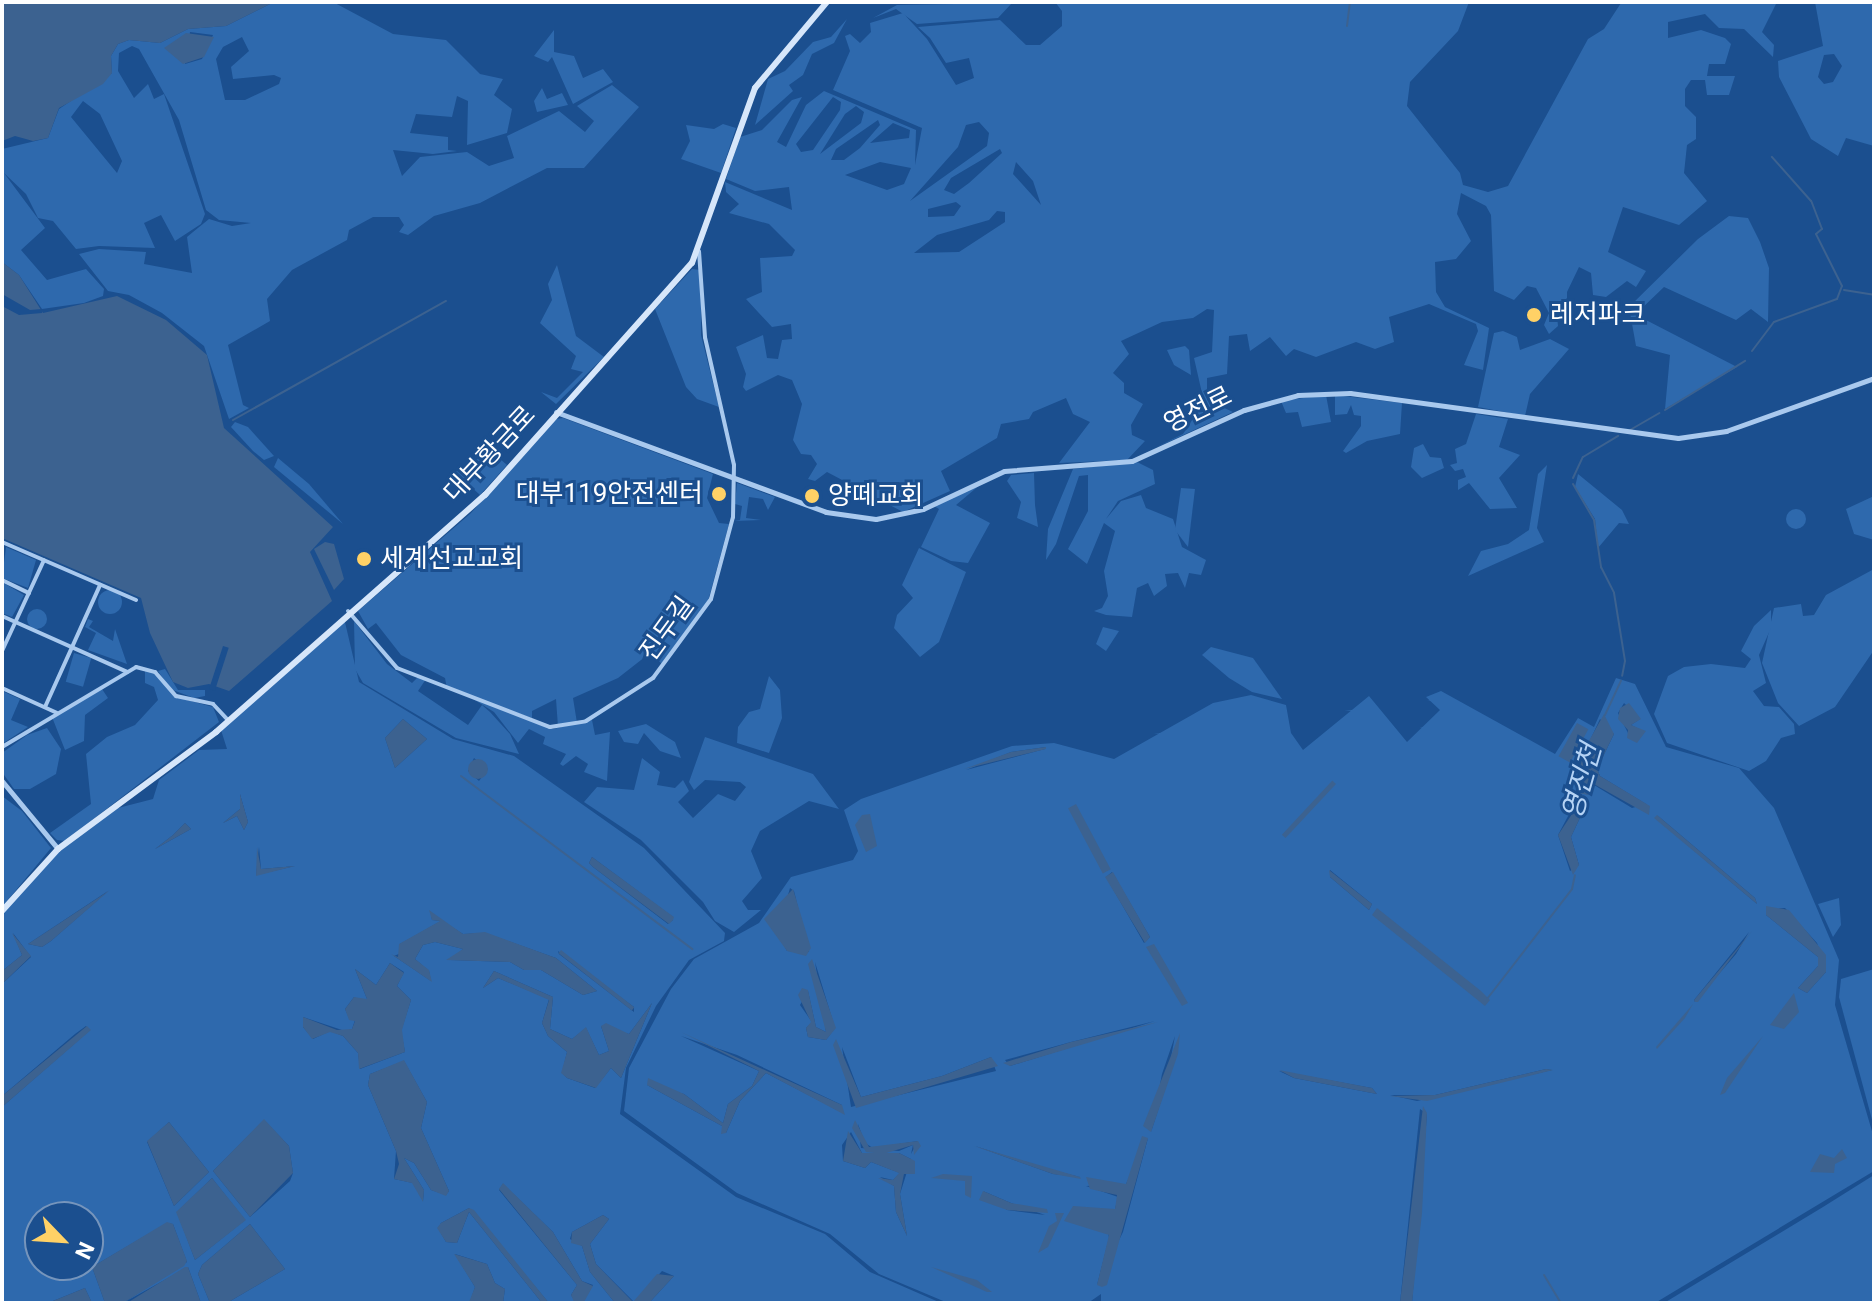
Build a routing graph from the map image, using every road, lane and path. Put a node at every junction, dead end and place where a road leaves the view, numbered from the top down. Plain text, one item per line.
1 (827, 2) edge
2 (699, 251) junction
3 (1874, 378) edge
4 (556, 412) junction
5 (735, 479) junction
6 (2, 543) edge
7 (44, 560) junction
8 (2, 580) edge
9 (100, 585) junction
10 (29, 593) junction
11 (136, 600) dead end
12 (348, 611) junction
13 (2, 616) edge
14 (15, 622) junction
15 (72, 648) junction
16 (2, 651) edge
17 (127, 672) junction
18 (2, 688) edge
19 (45, 707) junction
20 (57, 713) junction
21 (229, 721) junction
22 (2, 747) edge
23 (2, 781) edge
24 (58, 849) junction
25 (2, 911) edge

1 - 2 main road, 대부황금로
2 - 4 main road, 대부황금로
2 - 5 street, 진두길
3 - 5 street, 영전로
4 - 5 street, 영전로
4 - 12 main road, 대부황금로
5 - 12 street, 진두길
6 - 7 street
7 - 9 street
7 - 10 street
8 - 10 street
9 - 11 street
9 - 15 street
10 - 14 street
12 - 21 main road, 대부황금로
13 - 14 street
14 - 15 street
14 - 16 street
15 - 17 street
15 - 19 street
17 - 20 street
17 - 21 street
18 - 19 street
19 - 20 street
20 - 22 street
21 - 24 main road, 대부황금로
23 - 24 street
24 - 25 main road, 대부황금로

